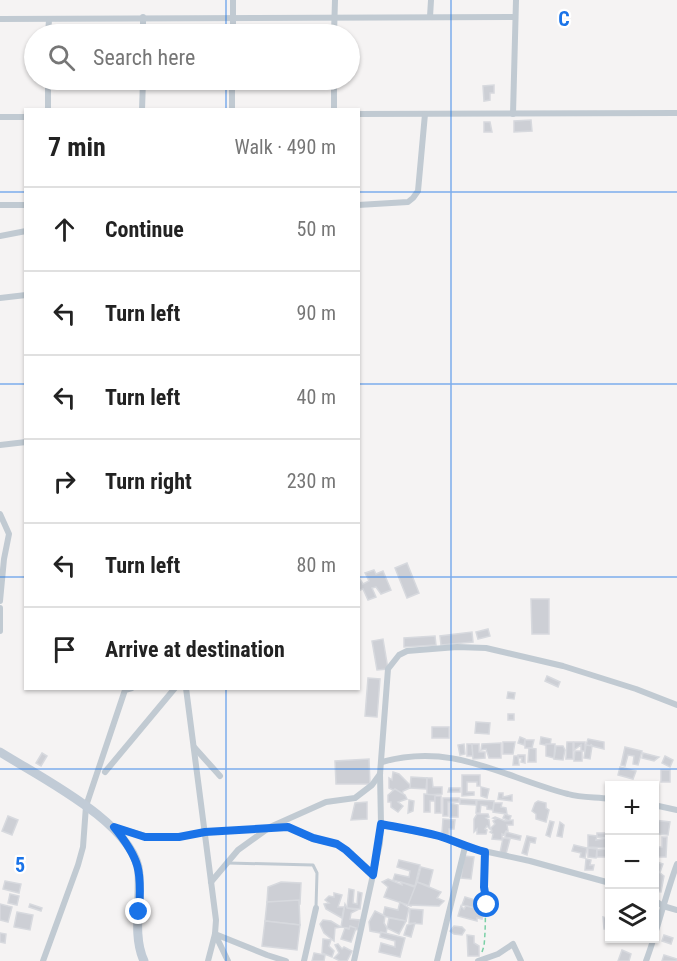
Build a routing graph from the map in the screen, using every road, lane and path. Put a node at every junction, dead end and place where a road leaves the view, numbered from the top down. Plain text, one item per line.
1 (233, 0) edge
2 (335, 0) edge
3 (431, 0) edge
4 (516, 0) edge
5 (143, 17) junction
6 (233, 17) junction
7 (335, 17) junction
8 (430, 17) junction
9 (515, 17) junction
10 (0, 19) edge
11 (49, 20) junction
12 (49, 24) edge
13 (143, 24) edge
14 (233, 24) edge
15 (335, 24) edge
16 (48, 90) edge
17 (143, 90) edge
18 (232, 90) edge
19 (334, 90) edge
20 (48, 108) edge
21 (142, 108) edge
22 (232, 108) edge
23 (334, 108) edge
24 (677, 112) edge
25 (360, 114) edge
26 (425, 114) junction
27 (513, 114) junction
28 (0, 117) edge
29 (24, 117) edge
30 (0, 205) edge
31 (24, 205) edge
32 (360, 205) edge
33 (24, 231) edge
34 (0, 236) edge
35 (24, 295) edge
36 (0, 298) edge
37 (24, 442) edge
38 (0, 445) edge
39 (0, 514) edge
40 (0, 601) edge
41 (0, 608) edge
42 (0, 632) edge
43 (125, 690) edge
44 (173, 690) edge
45 (186, 690) edge
46 (677, 705) edge
47 (193, 747) junction
48 (0, 752) edge
49 (382, 762) junction
50 (105, 772) dead end
51 (380, 774) junction
52 (220, 776) dead end
53 (605, 799) edge
54 (86, 806) junction
55 (659, 806) edge
56 (677, 810) edge
57 (381, 824) junction
58 (114, 827) junction
59 (270, 827) junction
60 (205, 832) junction
61 (465, 847) junction
62 (485, 852) junction
63 (226, 863) junction
64 (677, 864) edge
65 (373, 875) junction
66 (605, 881) edge
67 (211, 882) junction
68 (659, 903) edge
69 (663, 906) junction
70 (316, 908) joint
71 (677, 910) edge
72 (215, 934) junction
73 (479, 958) edge
74 (43, 961) edge
75 (144, 961) edge
76 (208, 961) edge
77 (228, 961) edge
78 (286, 961) edge
79 (304, 961) edge
80 (354, 961) edge
81 (437, 961) edge
82 (521, 961) edge
83 (646, 961) edge

1 - 6 street
2 - 7 street
3 - 8 street
4 - 9 street
5 - 6 street
5 - 11 street
5 - 13 street
6 - 7 street
6 - 14 street
7 - 8 street
7 - 15 street
8 - 9 street
9 - 27 street
10 - 11 street
11 - 12 street
16 - 20 street
17 - 21 street
18 - 22 street
19 - 23 street
24 - 27 street
25 - 26 street
26 - 27 street
26 - 32 street
28 - 29 street
30 - 31 street
33 - 34 street
35 - 36 street
37 - 38 street
39 - 40 street
41 - 42 street
43 - 54 street
44 - 50 street
45 - 47 street
46 - 49 street
47 - 52 street
47 - 60 street
48 - 54 street
49 - 51 street
49 - 53 street
51 - 57 street
51 - 59 street
54 - 58 street
54 - 74 street
55 - 56 street
57 - 61 street
57 - 65 street
58 - 60 street
58 - 75 street
59 - 60 street
59 - 63 street
59 - 65 street
60 - 67 street
61 - 62 street
61 - 81 street
62 - 66 street
62 - 73 path
63 - 67 street
63 - 70 lane
64 - 69 street
65 - 80 street
67 - 72 street
68 - 69 street
69 - 71 street
69 - 83 street
70 - 79 street
72 - 76 street
72 - 77 street
72 - 78 street
73 - 82 street

